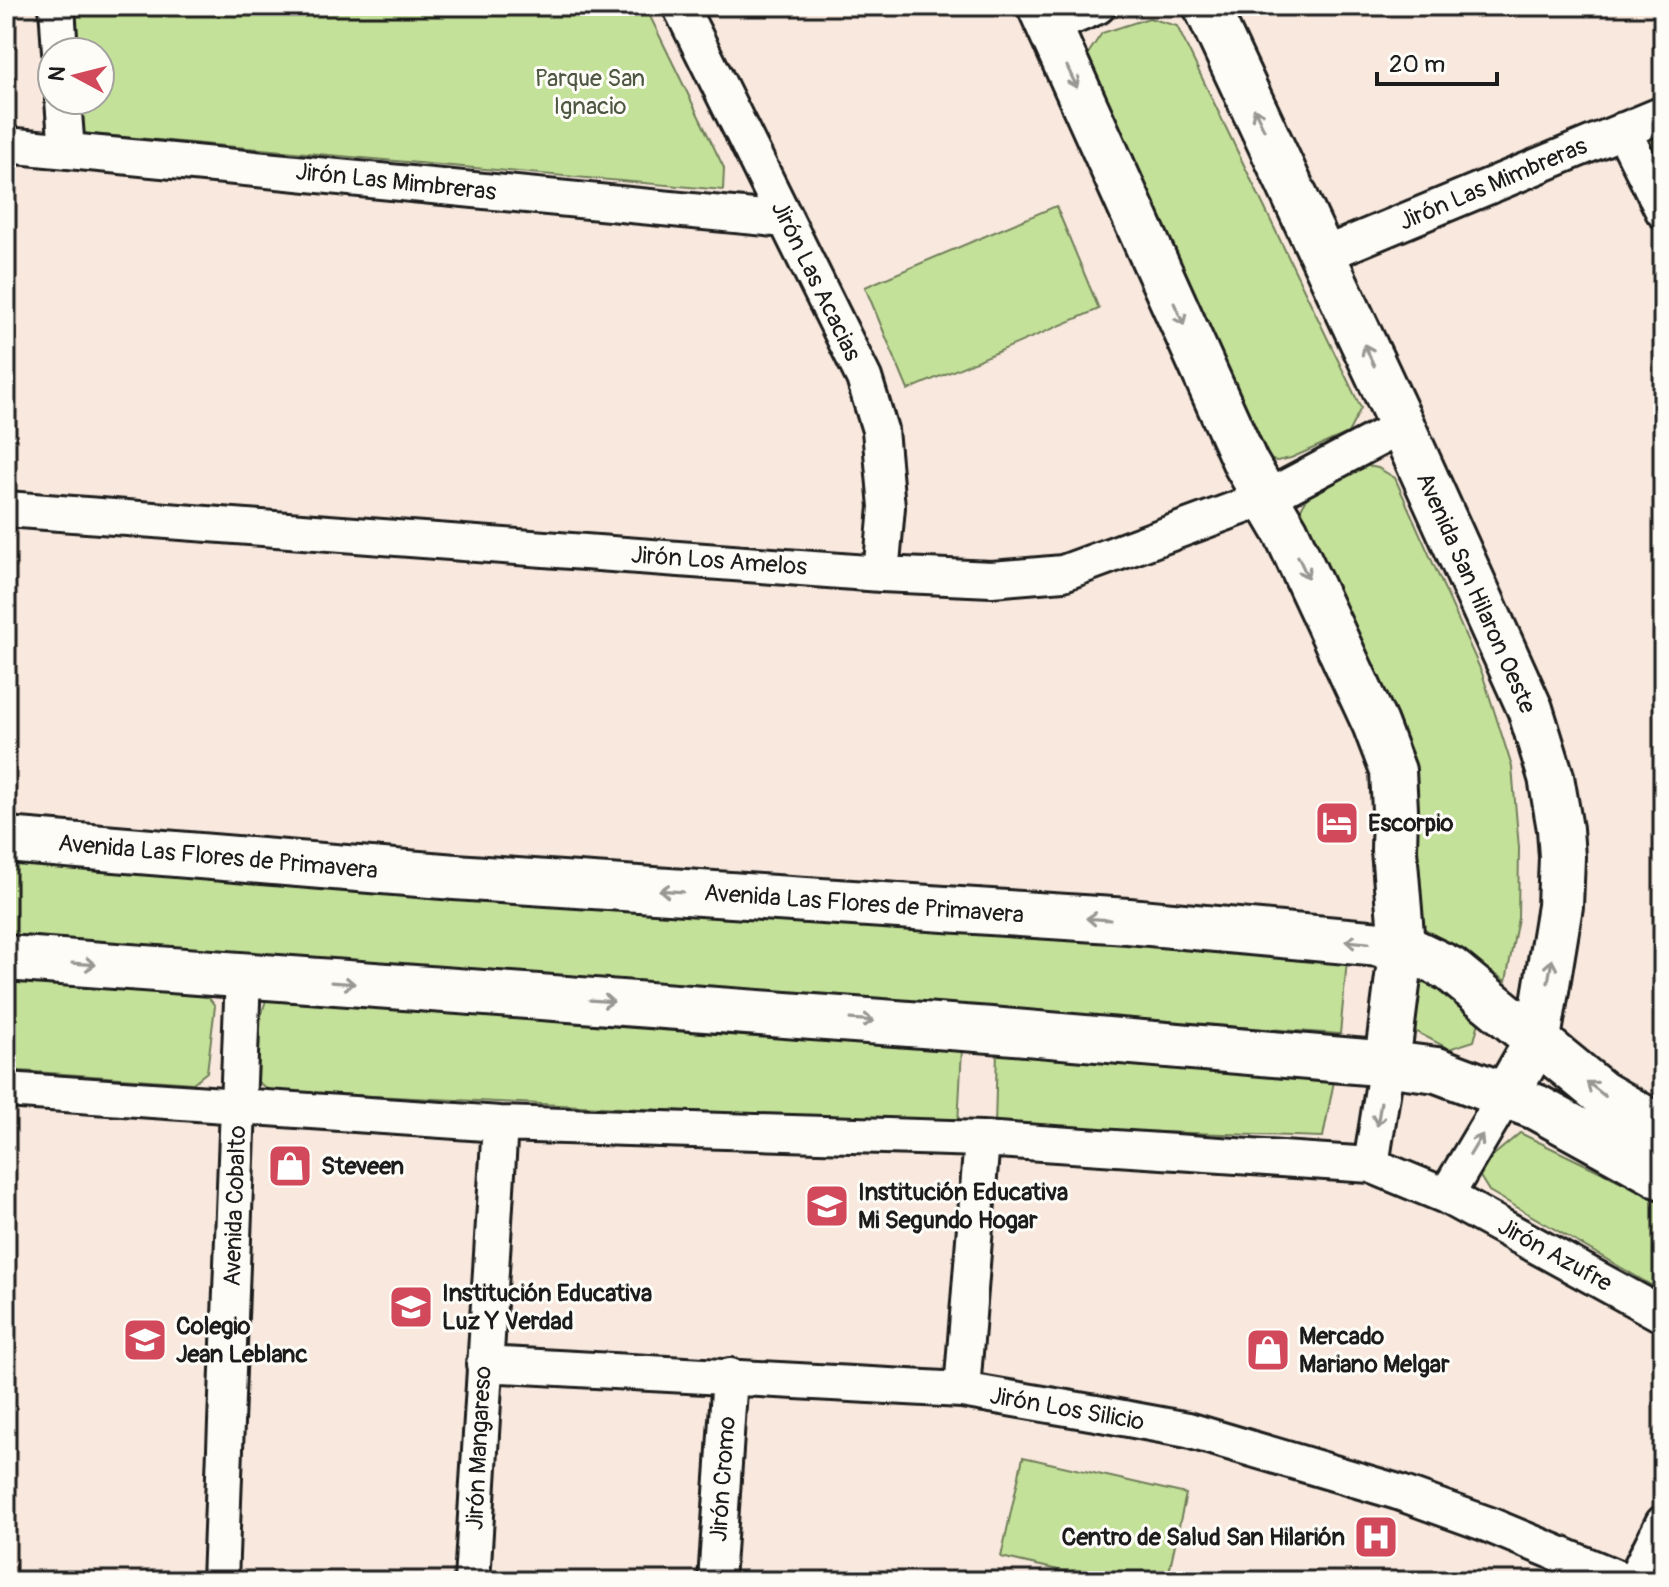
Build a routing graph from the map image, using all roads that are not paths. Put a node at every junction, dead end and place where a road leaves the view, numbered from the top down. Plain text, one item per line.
1 (57, 6) edge
2 (680, 6) edge
3 (1098, 6) edge
4 (1206, 6) edge
5 (1045, 16) edge
6 (59, 36) edge
7 (1663, 114) edge
8 (64, 116) edge
9 (1623, 130) junction
10 (6, 145) edge
11 (67, 151) junction
12 (1663, 211) edge
13 (786, 220) junction
14 (1323, 255) junction
15 (1402, 426) junction
16 (1266, 498) junction
17 (6, 509) edge
18 (881, 574) junction
19 (6, 840) edge
20 (1402, 946) junction
21 (6, 958) edge
22 (243, 975) junction
23 (1538, 1039) junction
24 (1387, 1063) junction
25 (6, 1090) edge
26 (1506, 1095) junction
27 (239, 1105) junction
28 (500, 1124) junction
29 (1663, 1129) edge
30 (982, 1139) junction
31 (1371, 1165) junction
32 (1663, 1177) edge
33 (1446, 1196) junction
34 (1663, 1315) edge
35 (484, 1364) junction
36 (730, 1376) junction
37 (962, 1390) junction
38 (1663, 1523) edge
39 (220, 1581) edge
40 (472, 1581) edge
41 (716, 1581) edge
42 (1625, 1581) edge
43 (1634, 1581) edge

1 - 6 street
2 - 13 street, Jirón Las Acacias
3 - 5 street
14 -> 4 main road, Avenida San Hilaron Oeste
5 -> 16 main road
7 - 9 street, Jirón Las Mimbreras
8 - 11 street
9 - 12 street
9 - 14 street, Jirón Las Mimbreras
10 - 11 street, Jirón Las Mimbreras
11 - 13 street, Jirón Las Mimbreras
13 - 18 street, Jirón Las Acacias
15 -> 14 main road, Avenida San Hilaron Oeste
15 - 16 street, Jirón Los Amelos
23 -> 15 main road, Avenida San Hilaron Oeste
16 - 18 street, Jirón Los Amelos
16 -> 20 main road
17 - 18 street, Jirón Los Amelos
20 -> 19 main road, Avenida Las Flores de Primavera
20 - 23 main road, Avenida Las Flores de Primavera
20 - 24 main road
21 -> 22 main road
22 -> 24 main road
22 - 27 street, Avenida Cobalto
23 - 26 main road, Avenida San Hilaron Oeste
29 -> 23 main road, Avenida Las Flores de Primavera
24 - 26 main road
24 -> 31 street
25 - 27 street, Jirón Azufre
26 - 32 main road
33 -> 26 street, Avenida San Hilaron Oeste
27 - 28 street, Jirón Azufre
27 - 39 street, Avenida Cobalto
28 - 30 street, Jirón Azufre
28 - 35 street, Jirón Mangareso
30 - 31 street, Jirón Azufre
30 - 37 street
31 - 33 street, Jirón Azufre
33 - 34 street, Jirón Azufre
35 - 36 street, Jirón Los Silicio
35 - 40 street, Jirón Mangareso
36 - 37 street, Jirón Los Silicio
36 - 41 street, Jirón Cromo
37 - 42 street, Jirón Los Silicio
38 - 43 street

